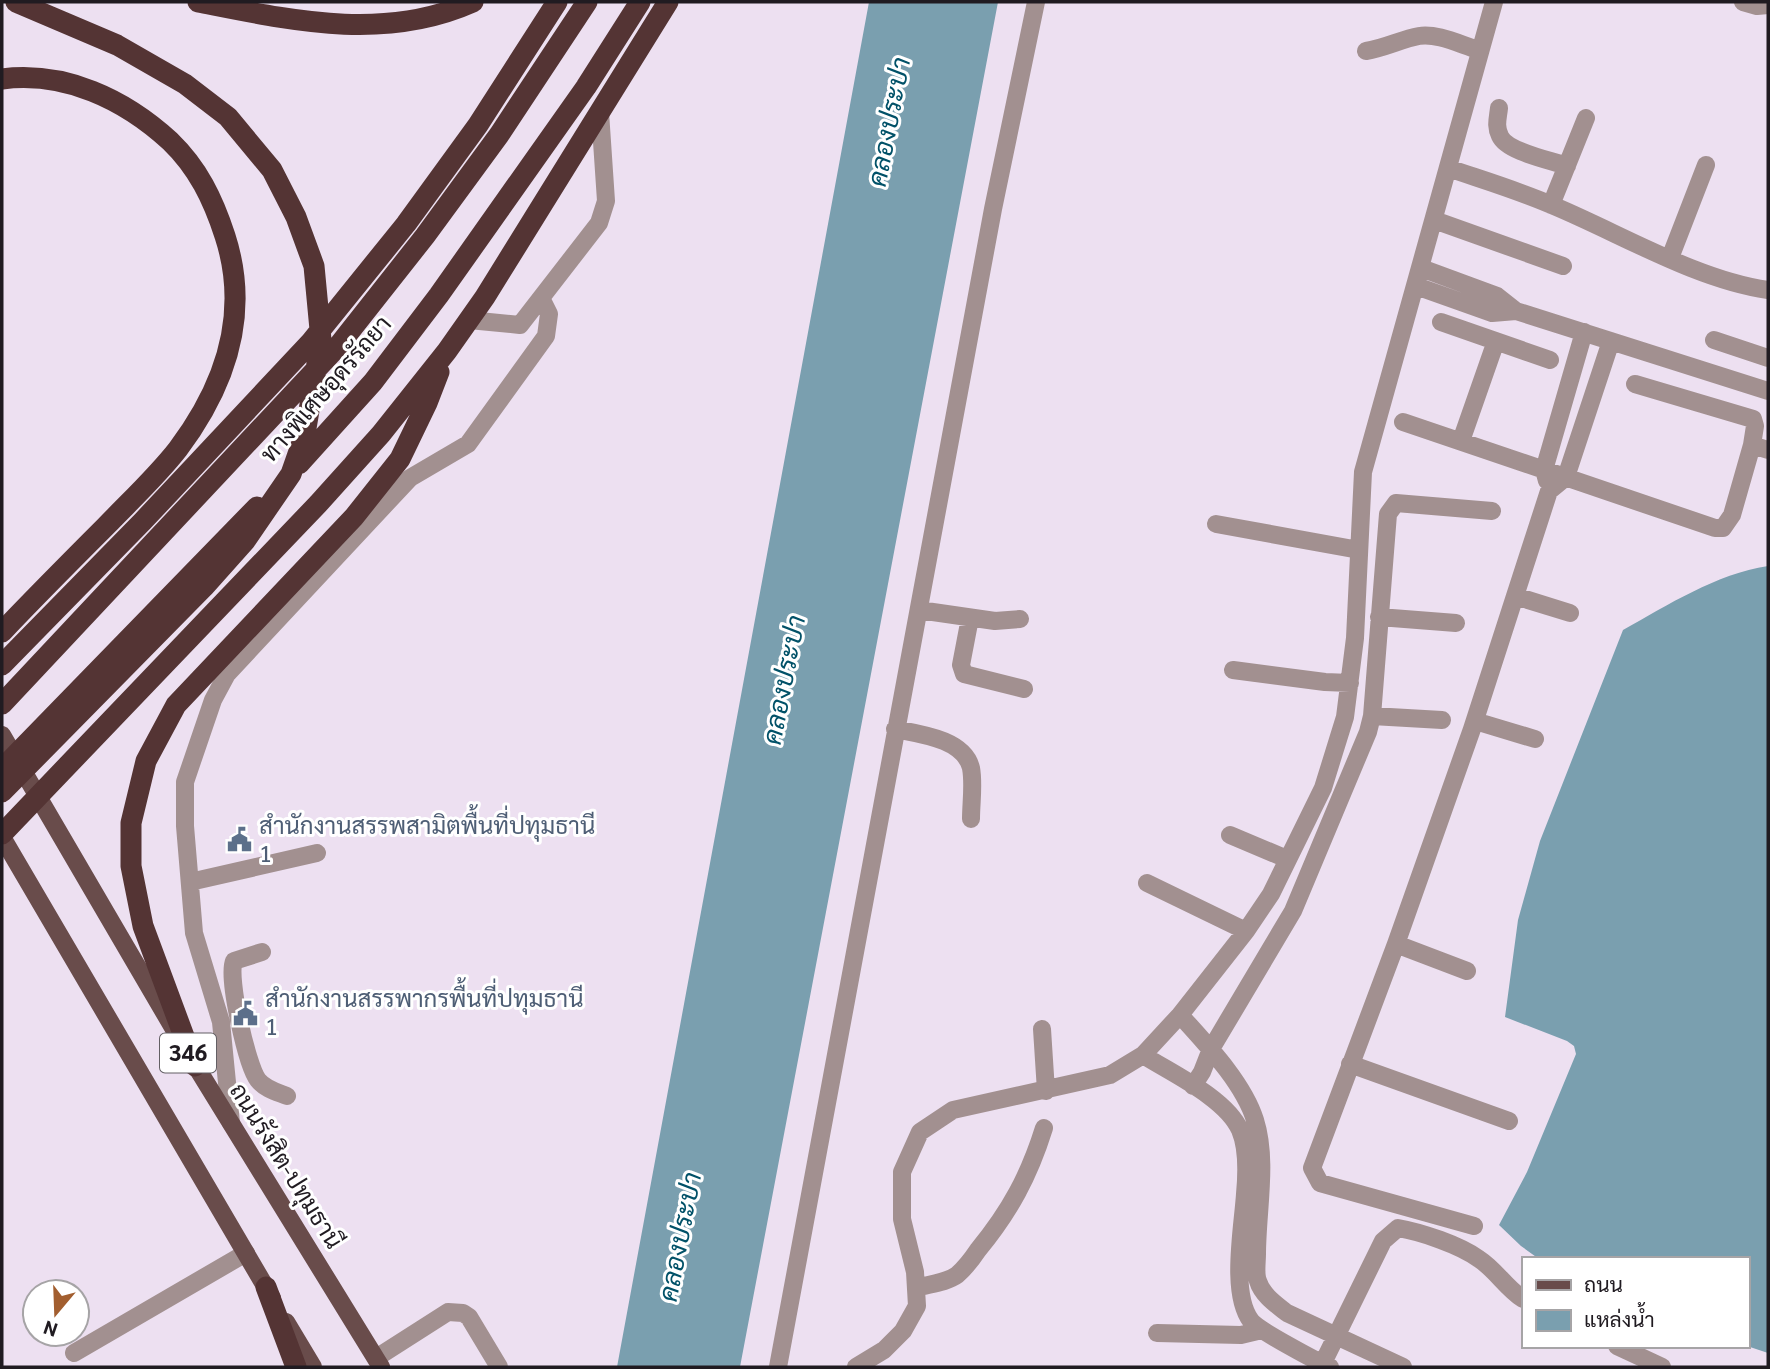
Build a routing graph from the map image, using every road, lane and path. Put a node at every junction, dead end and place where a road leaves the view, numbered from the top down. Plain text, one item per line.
1 (16, 2) edge
2 (198, 2) edge
3 (473, 2) edge
4 (557, 2) edge
5 (587, 2) edge
6 (640, 2) edge
7 (668, 2) edge
8 (1035, 2) edge
9 (1494, 2) edge
10 (1479, 50) junction
11 (1366, 51) dead end
12 (2, 79) edge
13 (1499, 108) dead end
14 (600, 112) junction
15 (1586, 118) dead end
16 (1706, 165) dead end
17 (1567, 166) junction
18 (1448, 168) junction
19 (1551, 205) junction
20 (1434, 220) junction
21 (1670, 258) junction
22 (1563, 266) dead end
23 (1421, 268) junction
24 (1416, 286) junction
25 (1768, 290) edge
26 (541, 298) junction
27 (1516, 311) junction
28 (469, 320) junction
29 (1441, 322) dead end
30 (1584, 332) junction
31 (1714, 340) dead end
32 (1496, 341) junction
33 (1611, 341) junction
34 (447, 351) junction
35 (1768, 358) edge
36 (1550, 360) dead end
37 (1635, 384) dead end
38 (1768, 391) edge
39 (1403, 422) dead end
40 (1461, 441) junction
41 (1760, 448) edge
42 (1544, 470) junction
43 (1566, 477) junction
44 (1549, 491) junction
45 (1492, 511) dead end
46 (1216, 524) dead end
47 (1359, 550) junction
48 (1515, 596) junction
49 (919, 610) junction
50 (1570, 613) dead end
51 (1380, 617) junction
52 (971, 618) junction
53 (1020, 619) dead end
54 (1456, 623) dead end
55 (2, 632) edge
56 (2, 665) edge
57 (1233, 670) dead end
58 (1350, 683) junction
59 (1024, 690) dead end
60 (2, 704) edge
61 (1372, 716) junction
62 (1442, 720) dead end
63 (1475, 720) junction
64 (895, 729) junction
65 (2, 735) edge
66 (1535, 739) dead end
67 (2, 769) edge
68 (2, 792) edge
69 (971, 819) dead end
70 (1230, 835) dead end
71 (2, 836) edge
72 (317, 853) dead end
73 (1287, 859) junction
74 (190, 882) junction
75 (1147, 883) dead end
76 (1246, 931) junction
77 (1396, 944) junction
78 (262, 952) dead end
79 (1467, 971) dead end
80 (1180, 1015) junction
81 (1042, 1029) dead end
82 (1211, 1049) junction
83 (1143, 1055) junction
84 (250, 1064) junction
85 (1350, 1064) junction
86 (195, 1066) junction
87 (225, 1066) junction
88 (1193, 1086) junction
89 (1046, 1091) junction
90 (287, 1096) dead end
91 (1509, 1121) dead end
92 (231, 1123) junction
93 (1044, 1128) dead end
94 (1474, 1226) dead end
95 (246, 1253) junction
96 (266, 1287) junction
97 (916, 1288) junction
98 (1522, 1298) edge
99 (1262, 1330) junction
100 (1157, 1333) dead end
101 (1336, 1334) junction
102 (1621, 1348) edge
103 (74, 1353) dead end
104 (379, 1363) edge
105 (1324, 1366) edge
106 (296, 1367) edge
107 (313, 1367) edge
108 (499, 1367) edge
109 (778, 1367) edge
110 (856, 1367) edge
111 (1403, 1367) edge
112 (1662, 1367) edge

1 - 68 highway
2 - 3 highway
4 - 56 highway
5 - 60 highway, ทางพิเศษอุดรรัถยา
6 - 67 highway, ทางพิเศษอุดรรัถยา
7 - 14 highway
8 - 49 street
9 - 10 street
10 - 11 street
10 - 18 street
12 - 55 highway
13 - 17 street
14 - 26 street
14 - 28 highway
15 - 17 street
16 - 21 street
17 - 19 street
18 - 19 street
18 - 20 street
19 - 21 street
20 - 22 street
20 - 23 street
21 - 25 street
23 - 24 street
23 - 27 street
24 - 27 street
24 - 47 street
26 - 28 street
26 - 74 street
27 - 30 street
28 - 34 highway
29 - 32 street
30 - 33 street
30 - 42 street
31 - 35 street
32 - 36 street
32 - 40 street
33 - 38 street
33 - 43 street
34 - 71 highway
34 - 86 highway
37 - 41 street
39 - 40 street
40 - 42 street
41 - 43 street
42 - 43 street
42 - 44 street
43 - 44 street
44 - 48 street
45 - 51 street
46 - 47 street
47 - 58 street
48 - 50 street
48 - 63 street
49 - 52 street
49 - 64 street
51 - 54 street
51 - 61 street
52 - 53 street
52 - 59 street
57 - 58 street
58 - 73 street
61 - 62 street
61 - 82 street
63 - 66 street
63 - 77 street
64 - 69 street
64 - 109 street
65 - 86 main road, ถนนรังสิต-ปทุมธานี / 346
70 - 73 street
71 - 95 main road, 346
72 - 74 street
73 - 76 street
74 - 87 street
75 - 76 street
76 - 80 street
77 - 79 street
77 - 85 street
78 - 84 street
80 - 82 street
80 - 83 street
81 - 89 street
82 - 88 street
82 - 101 street
83 - 88 street
83 - 89 street
84 - 87 street
84 - 90 street
85 - 91 street
85 - 94 street
86 - 87 street
86 - 92 main road, ถนนรังสิต-ปทุมธานี / 346
87 - 92 street
88 - 99 street
89 - 97 street
92 - 104 main road, ถนนรังสิต-ปทุมธานี / 346
93 - 97 street
95 - 96 main road, 346
95 - 103 street
96 - 106 highway
96 - 107 main road, 346
97 - 110 street
98 - 101 street
99 - 100 street
99 - 105 street
101 - 105 street
101 - 111 street
102 - 112 street
104 - 108 street

